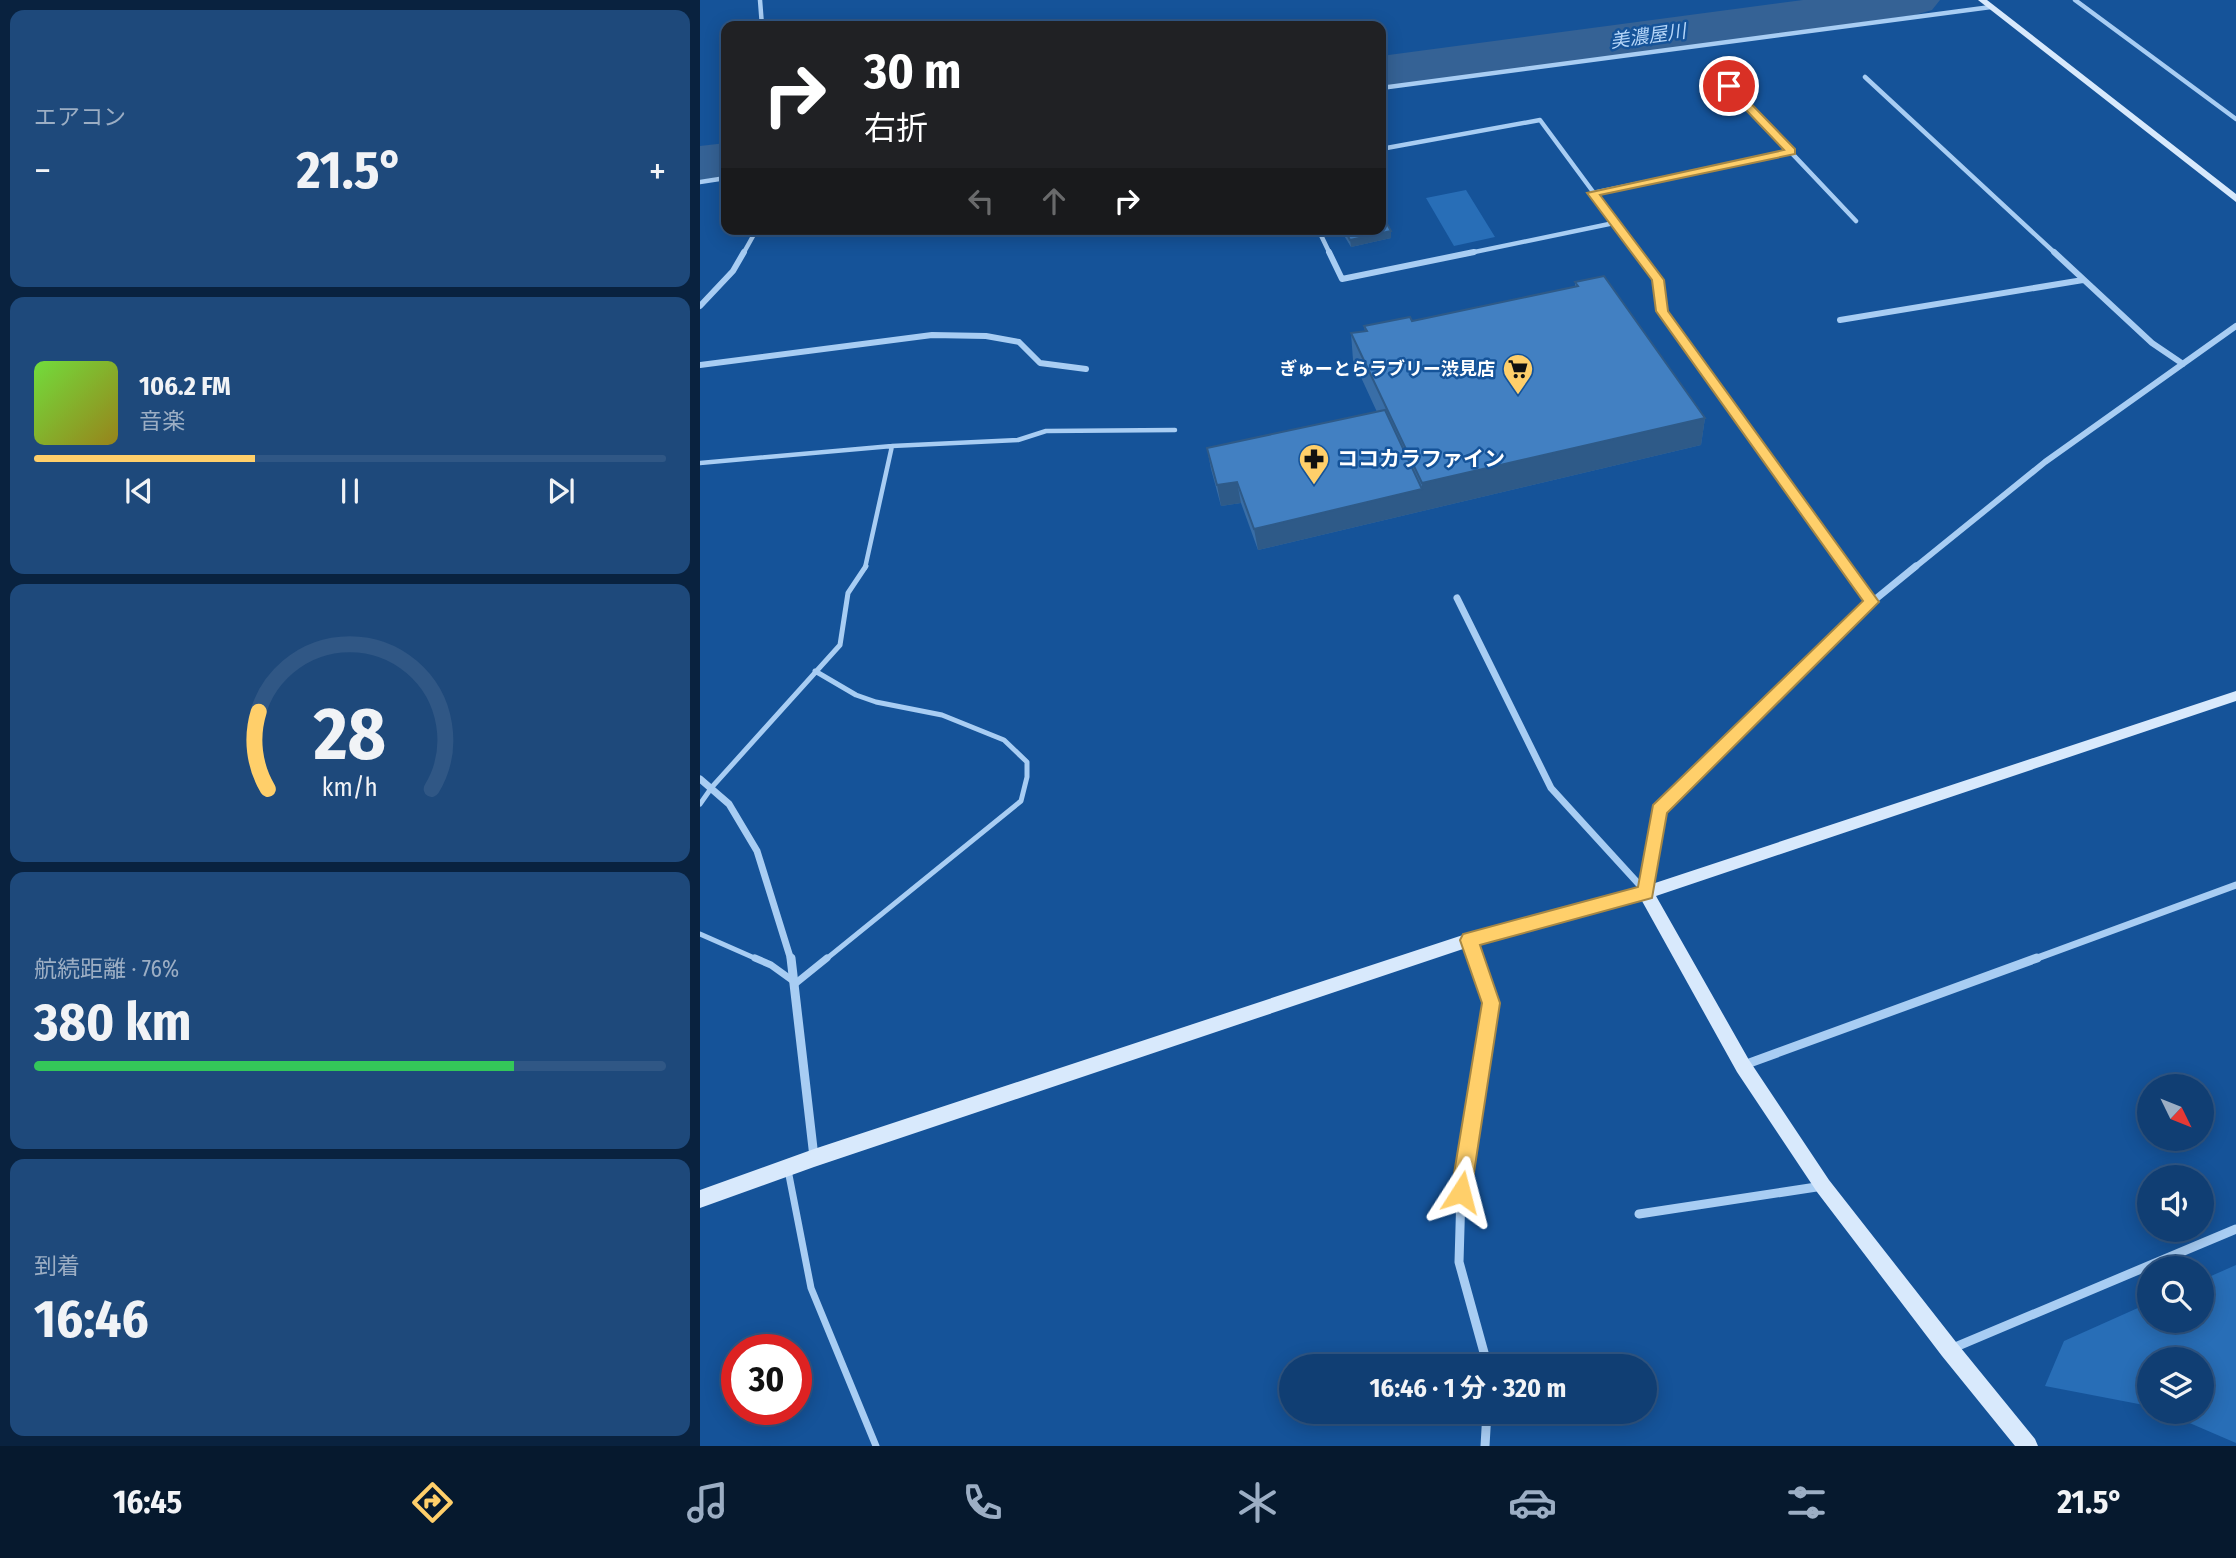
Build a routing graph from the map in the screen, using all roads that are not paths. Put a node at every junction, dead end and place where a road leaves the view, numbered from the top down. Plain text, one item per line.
1 (760, 0) edge
2 (1982, 0) edge
3 (2075, 0) edge
4 (1991, 7) junction
5 (762, 21) edge
6 (1713, 70) dead end
7 (1865, 77) dead end
8 (1386, 87) edge
9 (2236, 120) edge
10 (1386, 148) edge
11 (1791, 152) junction
12 (721, 179) edge
13 (700, 182) edge
14 (1592, 193) junction
15 (2236, 199) edge
16 (1856, 220) dead end
17 (1614, 223) junction
18 (754, 235) edge
19 (1321, 235) edge
20 (2083, 280) junction
21 (700, 306) edge
22 (1840, 320) dead end
23 (2236, 326) edge
24 (2183, 364) junction
25 (700, 365) edge
26 (1086, 369) dead end
27 (1175, 430) dead end
28 (892, 446) junction
29 (700, 463) edge
30 (1457, 598) dead end
31 (1872, 602) junction
32 (815, 671) junction
33 (2236, 696) edge
34 (700, 779) edge
35 (712, 787) junction
36 (700, 804) edge
37 (2236, 885) edge
38 (1646, 893) junction
39 (700, 934) edge
40 (1469, 940) junction
41 (796, 984) junction
42 (1743, 1066) junction
43 (814, 1158) junction
44 (787, 1167) junction
45 (1823, 1186) junction
46 (700, 1199) edge
47 (1639, 1214) dead end
48 (2236, 1229) edge
49 (1949, 1349) junction
50 (1484, 1354) edge
51 (1486, 1424) edge
52 (876, 1446) edge
53 (1485, 1446) edge
54 (2028, 1446) edge

1 - 5 street
2 - 4 street
3 - 9 street
4 - 8 street
4 - 15 street
6 - 11 street
7 - 20 street
10 - 14 street
11 - 14 street
11 - 16 street
12 - 13 street
14 - 17 street
17 - 19 street
17 - 31 street
18 - 21 street
20 - 22 street
20 - 24 street
23 - 24 street
24 - 31 street
25 - 26 street
27 - 28 lane
28 - 29 lane
28 - 32 lane
30 - 38 street
31 - 38 street
32 - 35 lane
32 - 41 lane
33 - 38 street
34 - 35 street
35 - 36 lane
35 - 41 street
37 - 42 street
38 - 40 street
38 - 42 street
39 - 41 lane
40 - 43 street
40 - 50 street
41 - 43 street
42 - 45 street
43 - 44 street
44 - 46 street
44 - 52 lane
45 - 47 street
45 - 49 street
48 - 49 street
49 - 54 street
51 - 53 street

